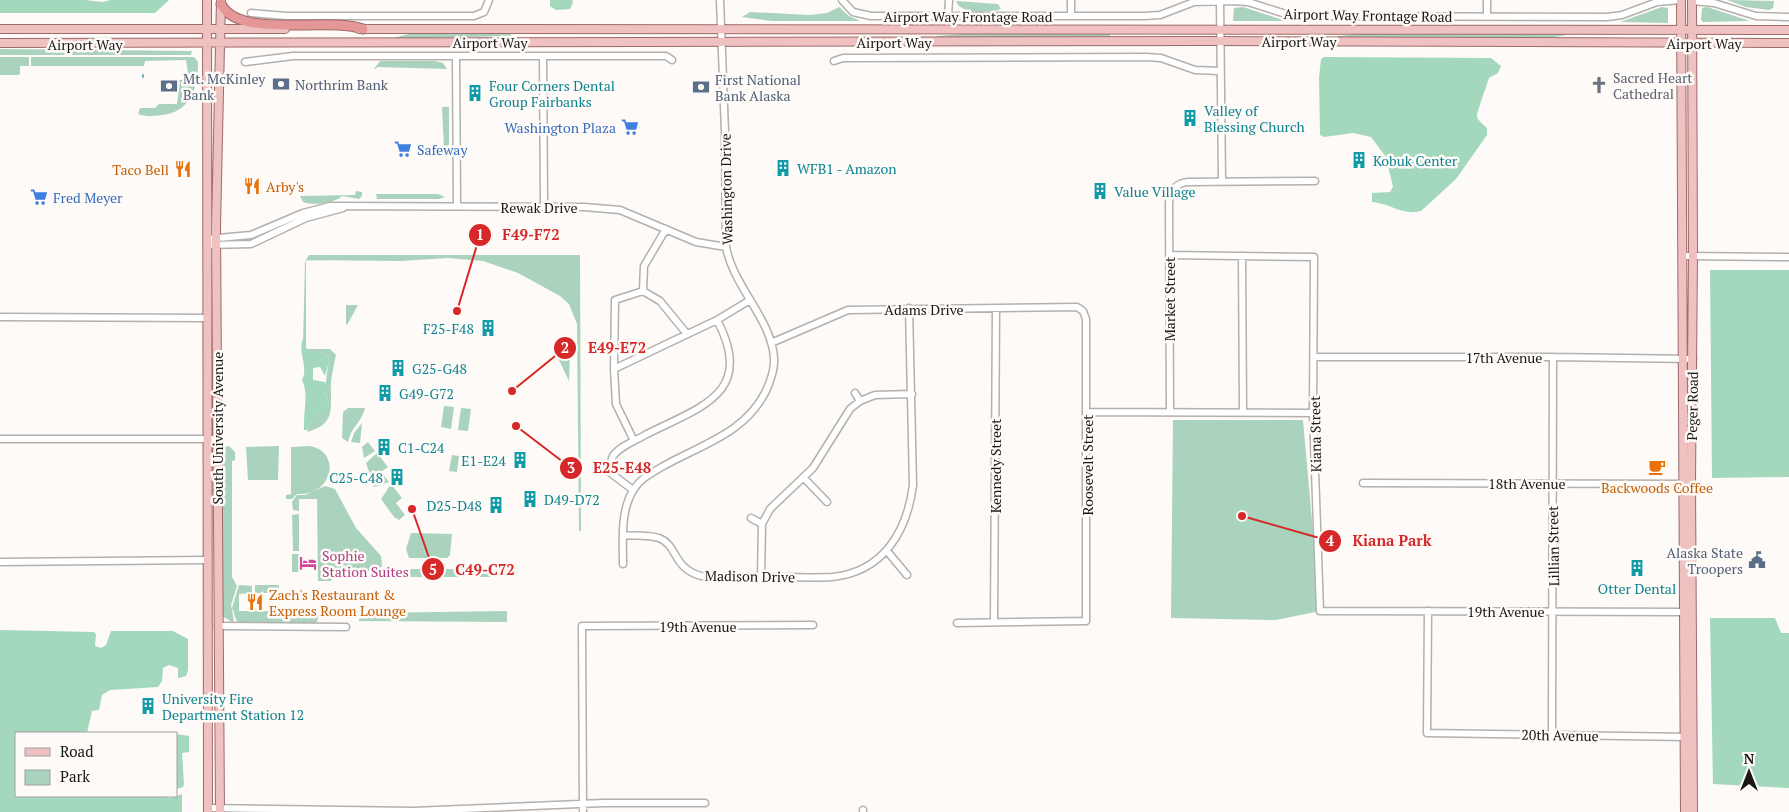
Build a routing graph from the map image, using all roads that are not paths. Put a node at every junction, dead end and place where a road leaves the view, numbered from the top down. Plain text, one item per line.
1 (207, 0) edge
2 (489, 0) edge
3 (720, 0) edge
4 (842, 0) edge
5 (949, 0) edge
6 (1071, 0) edge
7 (1487, 0) edge
8 (1681, 0) edge
9 (1692, 0) edge
10 (1220, 1) edge
11 (221, 2) edge
12 (251, 13) dead end
13 (948, 16) junction
14 (1071, 16) junction
15 (1487, 16) junction
16 (1789, 17) edge
17 (0, 29) edge
18 (206, 29) junction
19 (363, 29) junction
20 (220, 30) junction
21 (721, 30) junction
22 (1220, 30) junction
23 (1692, 30) junction
24 (1789, 30) edge
25 (1680, 31) junction
26 (722, 41) junction
27 (1220, 41) junction
28 (0, 43) edge
29 (1680, 43) junction
30 (1691, 43) junction
31 (1789, 43) edge
32 (206, 44) junction
33 (220, 44) junction
34 (456, 56) junction
35 (543, 56) junction
36 (672, 60) dead end
37 (834, 61) dead end
38 (246, 62) dead end
39 (1220, 71) junction
40 (1222, 181) junction
41 (1315, 181) dead end
42 (457, 206) junction
43 (544, 207) junction
44 (666, 229) junction
45 (207, 242) junction
46 (216, 242) junction
47 (726, 247) junction
48 (1169, 255) junction
49 (1242, 256) junction
50 (1684, 256) junction
51 (1693, 256) junction
52 (1789, 257) edge
53 (643, 291) junction
54 (750, 300) junction
55 (909, 308) junction
56 (996, 309) junction
57 (1083, 311) joint
58 (0, 317) edge
59 (207, 318) junction
60 (717, 320) junction
61 (687, 334) junction
62 (772, 343) junction
63 (1553, 356) junction
64 (1314, 357) junction
65 (1684, 359) junction
66 (1693, 359) junction
67 (614, 369) junction
68 (855, 393) dead end
69 (912, 394) junction
70 (860, 401) junction
71 (1087, 412) junction
72 (1170, 412) junction
73 (1242, 412) junction
74 (1313, 413) junction
75 (0, 439) edge
76 (208, 439) junction
77 (216, 439) junction
78 (634, 441) junction
79 (804, 478) junction
80 (1363, 483) dead end
81 (1552, 483) junction
82 (1687, 484) junction
83 (633, 490) junction
84 (827, 502) dead end
85 (751, 518) dead end
86 (762, 524) junction
87 (624, 536) junction
88 (887, 552) junction
89 (207, 560) junction
90 (0, 562) edge
91 (622, 564) dead end
92 (907, 575) dead end
93 (761, 577) junction
94 (1320, 611) joint
95 (1428, 611) junction
96 (1553, 611) junction
97 (1688, 612) junction
98 (994, 622) junction
99 (957, 623) dead end
100 (813, 624) dead end
101 (218, 626) junction
102 (346, 627) dead end
103 (1552, 735) junction
104 (1689, 737) junction
105 (705, 803) dead end
106 (582, 804) junction
107 (208, 810) edge
108 (220, 810) edge
109 (583, 812) edge
110 (1685, 812) edge
111 (1693, 812) edge

1 - 18 main road, South University Avenue
2 - 12 street
3 - 21 street, Washington Drive
4 - 13 street, Airport Way Frontage Road
5 - 13 street
6 - 14 street
7 - 15 street
8 - 15 street, Airport Way Frontage Road
8 - 25 main road, Peger Road
9 - 16 street
9 - 23 main road, Peger Road
10 - 14 street, Airport Way Frontage Road
10 - 15 street, Airport Way Frontage Road
10 - 22 street
11 - 19 highway
11 - 20 main road, South University Avenue
13 - 14 street, Airport Way Frontage Road
17 - 18 main road, Airport Way
18 - 20 main road, Airport Way
18 - 32 main road, South University Avenue
19 - 20 main road, Airport Way
19 - 21 main road, Airport Way
20 - 33 main road, South University Avenue
21 - 22 main road, Airport Way
21 - 26 street, Washington Drive
22 - 25 main road, Airport Way
22 - 27 street
23 - 24 main road, Airport Way
23 - 25 main road, Airport Way
23 - 30 main road, Peger Road
25 - 29 main road, Peger Road
26 - 27 main road, Airport Way
26 - 33 main road, Airport Way
26 - 47 street, Washington Drive
27 - 29 main road, Airport Way
27 - 39 street
28 - 32 main road, Airport Way
29 - 30 main road, Airport Way
29 - 50 main road, Peger Road
30 - 31 main road, Airport Way
30 - 51 main road, Peger Road
32 - 33 main road, Airport Way
32 - 45 main road, South University Avenue
33 - 46 main road, South University Avenue
34 - 35 street
34 - 38 street
34 - 42 street
35 - 36 street
35 - 43 street
37 - 39 street
39 - 40 street
40 - 41 street
40 - 48 street, Market Street
42 - 43 street, Rewak Drive
42 - 46 street, Rewak Drive
43 - 44 street, Rewak Drive
44 - 47 street, Rewak Drive
44 - 53 street
45 - 46 street, Rewak Drive
45 - 59 main road, South University Avenue
46 - 77 main road, South University Avenue
47 - 54 street, Washington Drive
48 - 49 street
48 - 72 street, Market Street
49 - 64 street, Kiana Street
49 - 73 street
50 - 51 street
50 - 65 main road, Peger Road
51 - 52 street
51 - 66 main road, Peger Road
53 - 61 street
53 - 67 street
54 - 60 street
54 - 62 street, Washington Drive
55 - 56 street, Adams Drive
55 - 62 street, Adams Drive
55 - 69 street, Madison Drive
56 - 57 street, Adams Drive
56 - 98 street, Kennedy Street
57 - 71 street, Roosevelt Street
58 - 59 street
59 - 76 main road, South University Avenue
60 - 61 street
60 - 78 street
61 - 67 street
62 - 83 street, Washington Drive
63 - 64 street, 17th Avenue
63 - 65 street, 17th Avenue
63 - 81 street, Lillian Street
64 - 74 street, Kiana Street
65 - 66 street, 17th Avenue
65 - 82 main road, Peger Road
66 - 82 main road, Peger Road
67 - 78 street
68 - 70 street
69 - 70 street
69 - 88 street, Madison Drive
70 - 79 street
71 - 72 street
71 - 98 street, Roosevelt Street
72 - 73 street
73 - 74 street
74 - 94 street, Kiana Street
75 - 76 street
76 - 77 street
76 - 89 main road, South University Avenue
77 - 101 main road, South University Avenue
78 - 83 street
79 - 84 street
79 - 86 street
80 - 81 street, 18th Avenue
81 - 82 street, 18th Avenue
81 - 96 street, Lillian Street
82 - 97 main road, Peger Road
83 - 87 street
85 - 86 street
86 - 93 street
87 - 91 street
87 - 93 street, Madison Drive
88 - 92 street
88 - 93 street, Madison Drive
89 - 90 street
89 - 107 main road, South University Avenue
94 - 95 street, 19th Avenue
95 - 96 street, 19th Avenue
95 - 103 street, 20th Avenue
96 - 97 street, 19th Avenue
96 - 103 street, Lillian Street
97 - 104 main road, Peger Road
98 - 99 street
100 - 106 street, 19th Avenue
101 - 102 street
101 - 108 main road, South University Avenue
103 - 104 street, 20th Avenue
104 - 110 main road, Peger Road
104 - 111 main road, Peger Road
105 - 106 street
106 - 108 street
106 - 109 street
107 - 108 street

